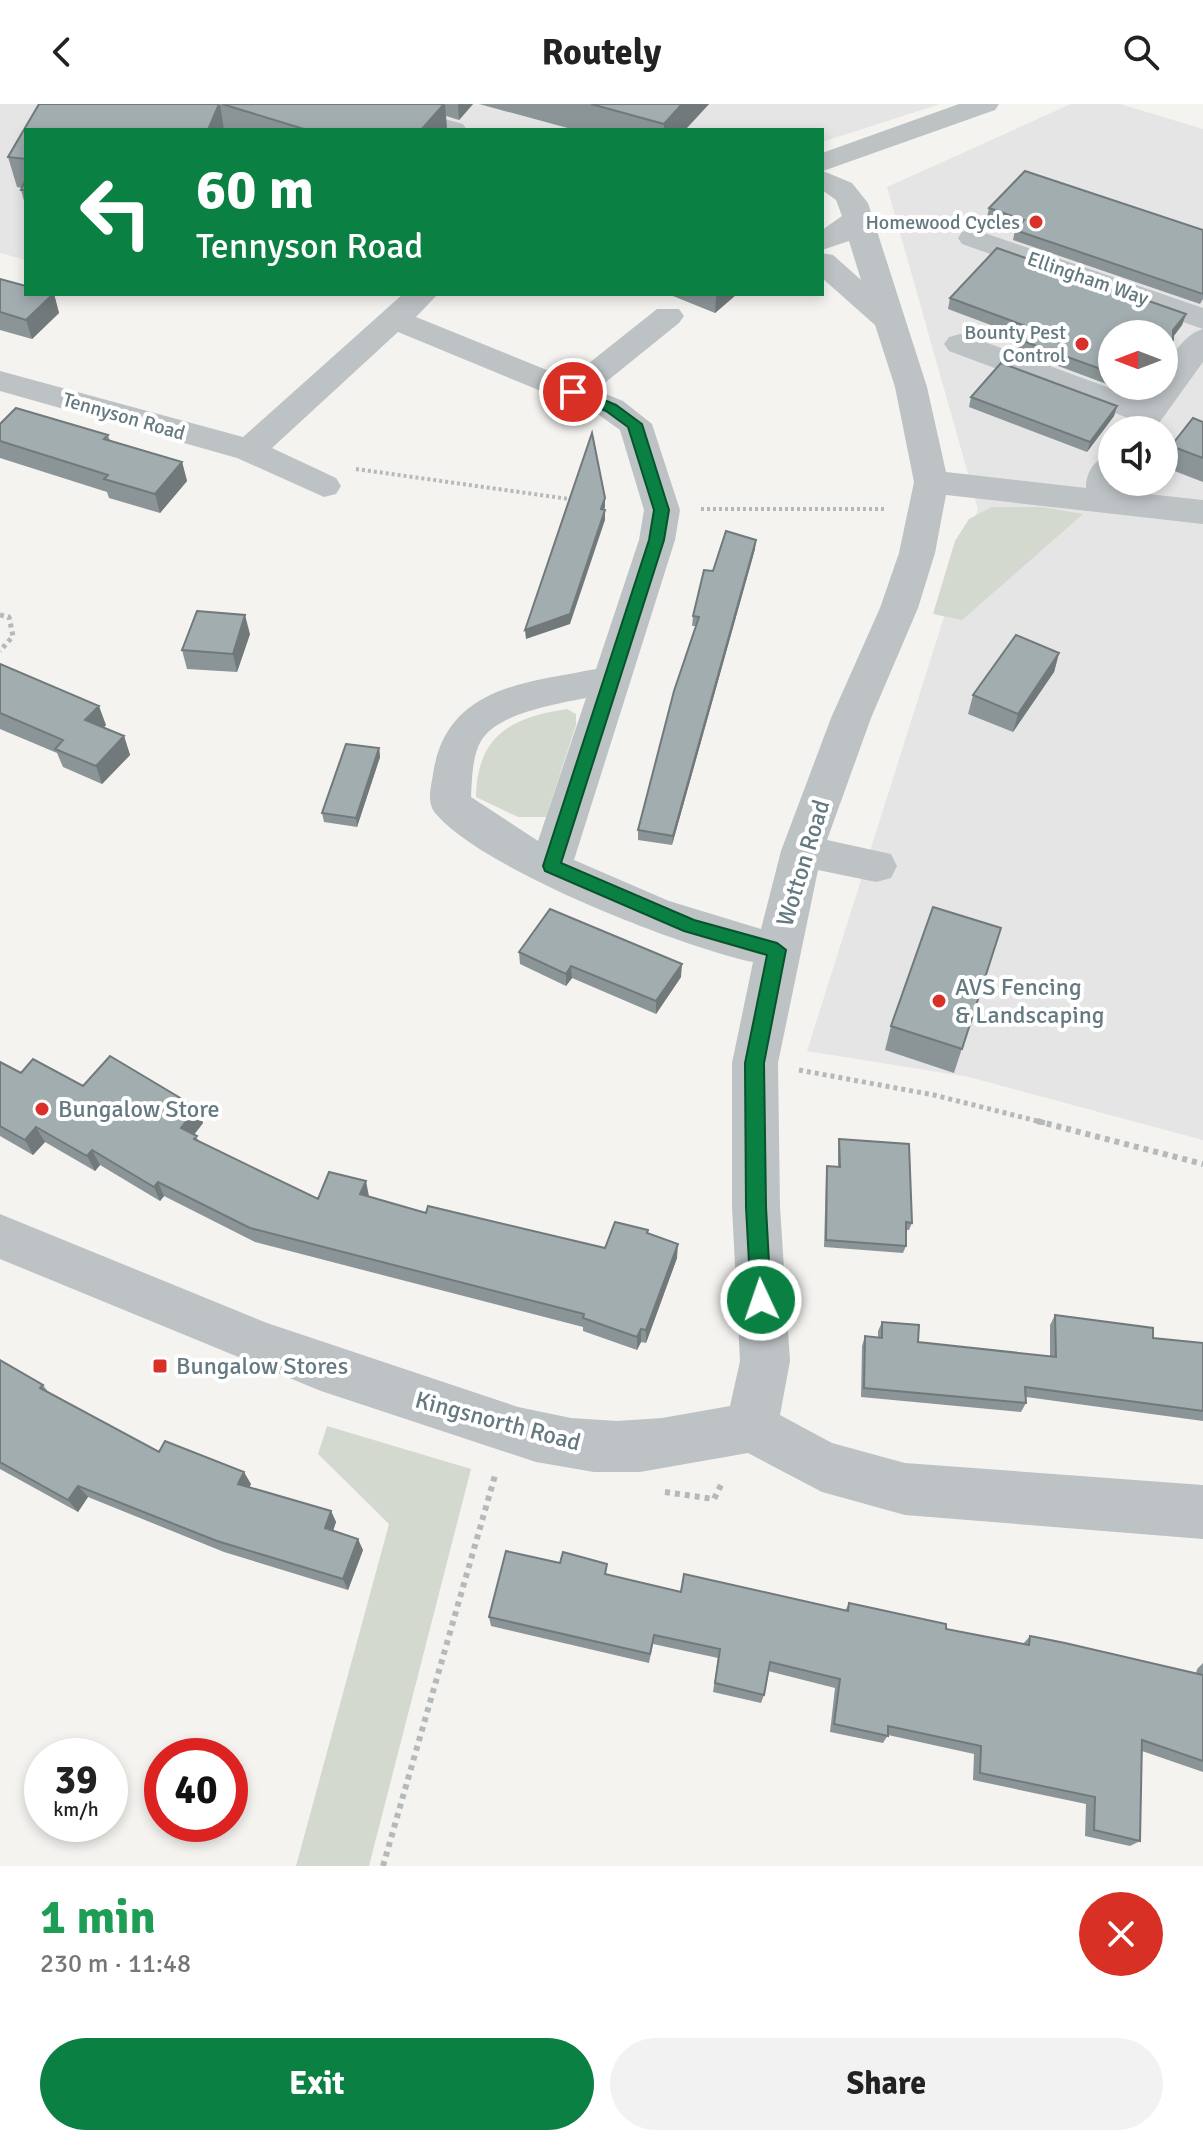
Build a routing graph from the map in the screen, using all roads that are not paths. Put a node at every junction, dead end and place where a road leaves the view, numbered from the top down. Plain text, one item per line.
1 (359, 104) edge
2 (985, 104) edge
3 (446, 128) edge
4 (909, 132) junction
5 (824, 162) edge
6 (824, 182) edge
7 (855, 208) junction
8 (973, 238) dead end
9 (824, 240) edge
10 (824, 264) edge
11 (420, 296) edge
12 (668, 316) dead end
13 (394, 319) junction
14 (1203, 319) edge
15 (888, 320) junction
16 (1203, 339) edge
17 (960, 344) dead end
18 (0, 381) edge
19 (573, 392) junction
20 (1128, 416) edge
21 (1146, 416) edge
22 (249, 450) junction
23 (324, 486) road end
24 (928, 495) junction
25 (1103, 496) edge
26 (1103, 501) junction
27 (1203, 512) edge
28 (612, 679) junction
29 (802, 851) junction
30 (551, 866) junction
31 (876, 866) dead end
32 (777, 950) junction
33 (0, 1236) edge
34 (752, 1427) junction
35 (1203, 1512) edge

1 - 3 street
2 - 4 street
4 - 5 street
4 - 7 street
6 - 7 street
7 - 9 street
7 - 15 street, Wotton Road
8 - 14 street, Ellingham Way
10 - 15 street, Wotton Road
11 - 13 street
12 - 19 street
13 - 19 street
13 - 22 street
15 - 24 street, Wotton Road
16 - 21 street
17 - 20 street
18 - 22 street, Tennyson Road
19 - 28 street
22 - 23 street, Tennyson Road
24 - 26 street
24 - 29 street, Wotton Road
25 - 26 street
26 - 27 street
28 - 30 street
28 - 30 street
29 - 31 street
29 - 32 street, Wotton Road
30 - 32 street
32 - 34 street, Wotton Road
33 - 34 street, Kingsnorth Road
34 - 35 street

